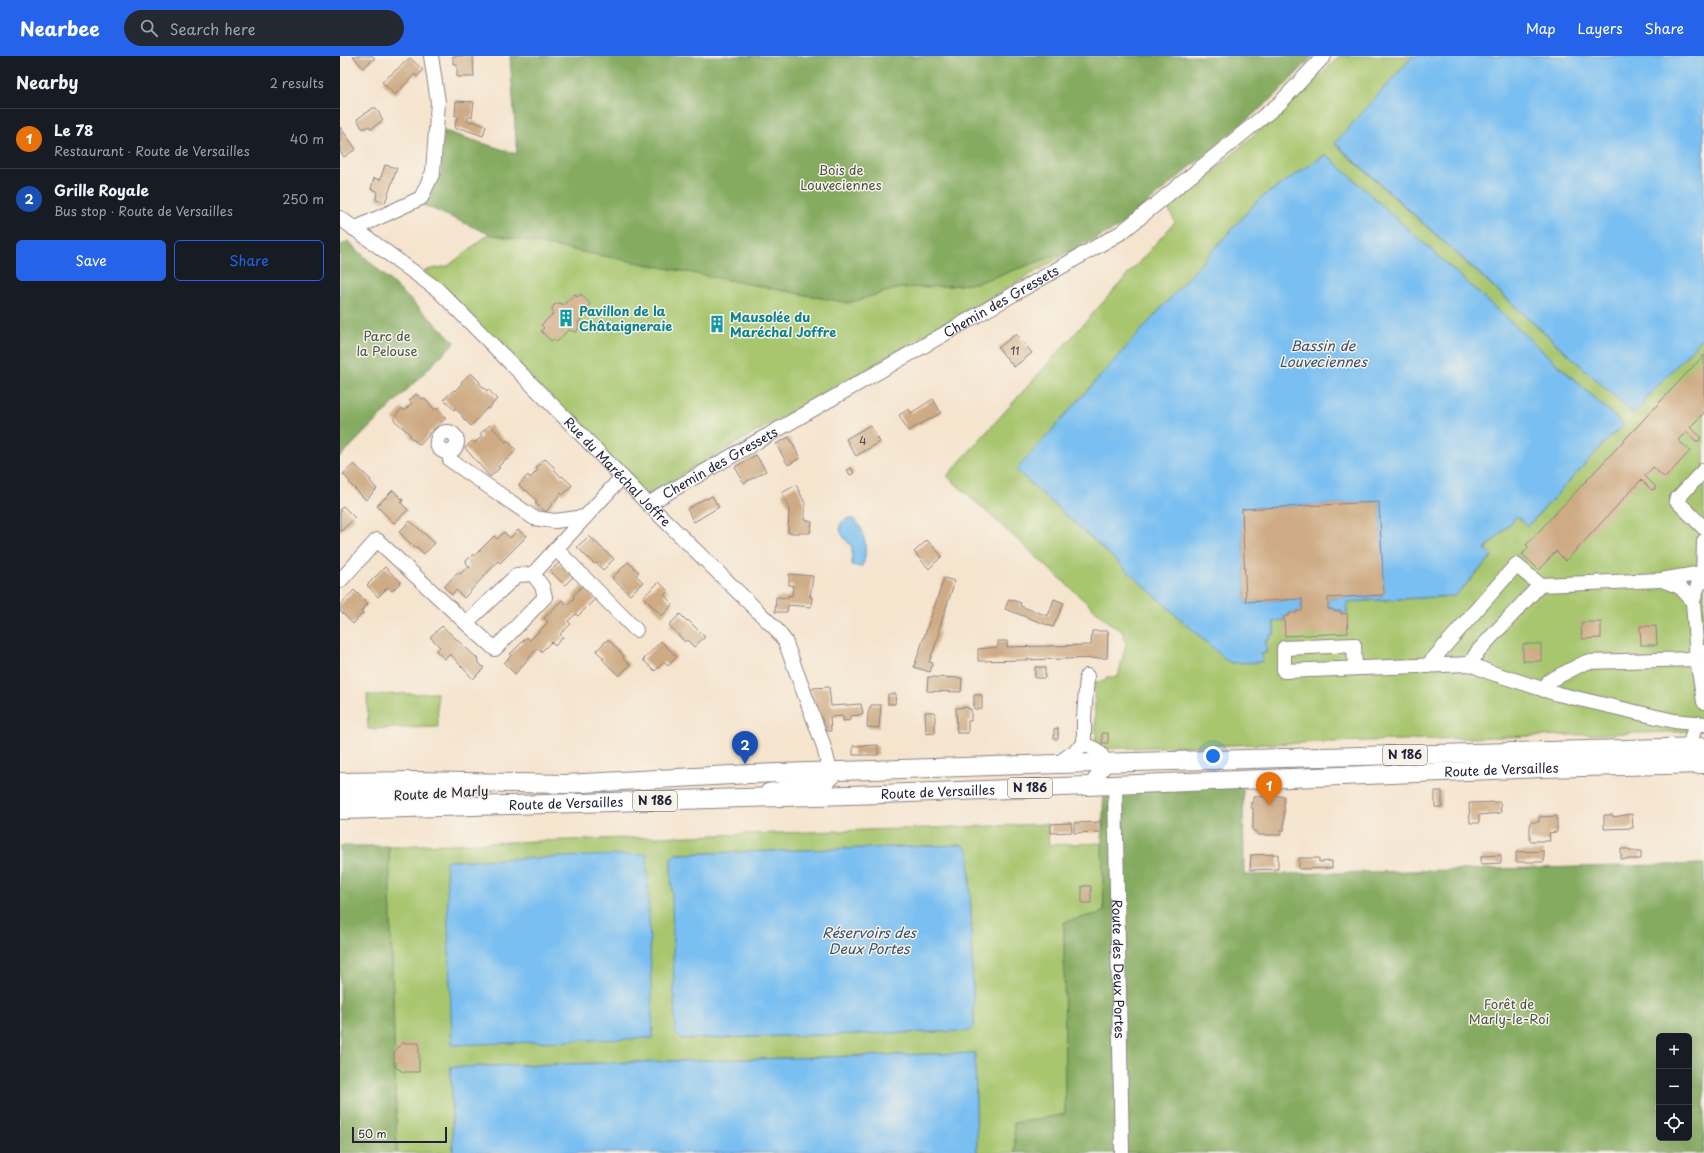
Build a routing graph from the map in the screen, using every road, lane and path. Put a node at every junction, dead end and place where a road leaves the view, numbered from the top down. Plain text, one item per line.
1 (431, 56) edge
2 (1324, 56) edge
3 (345, 225) edge
4 (448, 452) dead end
5 (1704, 470) edge
6 (622, 477) junction
7 (648, 504) junction
8 (585, 518) junction
9 (1704, 528) edge
10 (1704, 541) edge
11 (556, 549) junction
12 (1702, 573) junction
13 (533, 574) junction
14 (1661, 580) junction
15 (340, 581) edge
16 (1540, 585) junction
17 (1699, 599) edge
18 (466, 624) junction
19 (636, 630) dead end
20 (1700, 655) edge
21 (1470, 664) junction
22 (1427, 666) junction
23 (1355, 668) junction
24 (1087, 676) dead end
25 (1544, 690) junction
26 (1704, 692) edge
27 (1704, 694) edge
28 (1704, 702) edge
29 (1700, 724) edge
30 (1084, 745) junction
31 (1696, 747) edge
32 (1057, 764) junction
33 (1106, 764) junction
34 (1704, 764) edge
35 (830, 772) junction
36 (396, 781) junction
37 (340, 782) edge
38 (566, 784) junction
39 (1115, 785) junction
40 (1090, 786) junction
41 (408, 795) junction
42 (340, 797) edge
43 (745, 799) junction
44 (340, 810) edge
45 (1122, 1153) edge

1 - 3 street
2 - 7 street, Chemin des Gressets
3 - 6 street, Rue du Maréchal Joffre
4 - 8 street
5 - 9 street
6 - 7 street, Rue du Maréchal Joffre
6 - 8 street
7 - 35 street, Rue du Maréchal Joffre
8 - 11 street
10 - 12 street
11 - 13 street
11 - 19 street
12 - 14 street
12 - 17 street
13 - 18 street
13 - 18 street
14 - 16 street
14 - 17 street
15 - 18 street
16 - 21 street
16 - 22 street
17 - 20 street
20 - 25 street
20 - 27 street
21 - 22 street
21 - 25 street
22 - 23 street
23 - 23 street
24 - 30 street
25 - 29 street
26 - 27 street
27 - 28 street
29 - 31 street
30 - 32 street
30 - 33 street
31 - 33 main road, Route de Versailles / N 186
32 - 33 main road, Route de Versailles / N 186
32 - 35 main road, Route de Versailles / N 186
33 - 40 street
34 - 39 main road, Route de Versailles / N 186
35 - 38 main road, Route de Versailles / N 186
35 - 43 street
36 - 37 main road, Route de Versailles / N 186
36 - 38 main road, Route de Versailles / N 186
36 - 41 street
38 - 41 main road, Route de Marly
39 - 40 main road, Route de Versailles / N 186
39 - 45 street, Route des Deux Portes
40 - 43 main road, Route de Versailles / N 186
41 - 42 main road, Route de Marly
43 - 44 main road, Route de Versailles / N 186

